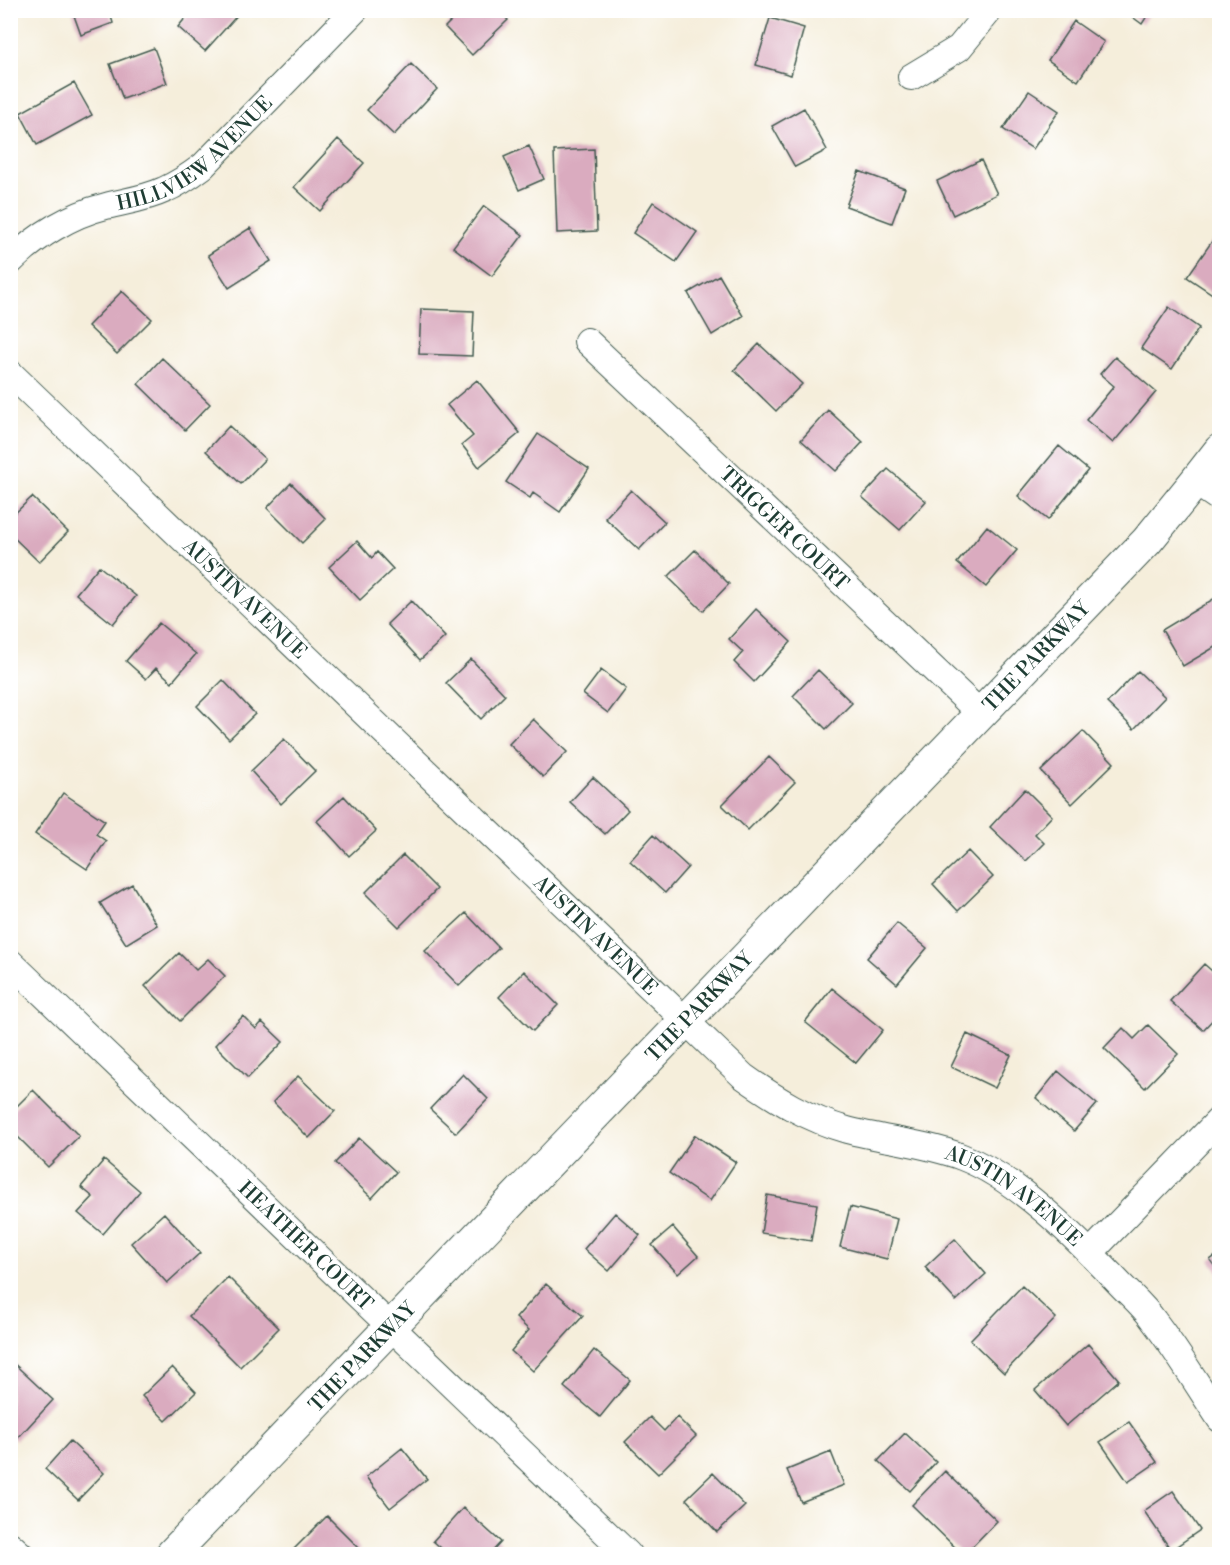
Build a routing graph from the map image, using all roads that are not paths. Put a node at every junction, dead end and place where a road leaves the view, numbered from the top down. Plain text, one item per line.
1 (355, 10) edge
2 (990, 10) edge
3 (911, 77) dead end
4 (10, 262) edge
5 (587, 341) dead end
6 (10, 373) edge
7 (1220, 450) edge
8 (1207, 491) edge
9 (981, 714) junction
10 (10, 962) edge
11 (685, 1022) junction
12 (1220, 1119) edge
13 (1090, 1253) junction
14 (392, 1327) junction
15 (1220, 1419) edge
16 (10, 1545) edge
17 (20, 1554) edge
18 (172, 1554) edge
19 (628, 1554) edge

1 - 4 street, HILLVIEW AVENUE
2 - 3 street
5 - 9 street, TRIGGER COURT
6 - 11 street, AUSTIN AVENUE
7 - 8 street, THE PARKWAY
8 - 9 street, THE PARKWAY
9 - 11 street, THE PARKWAY
10 - 14 street, HEATHER COURT
11 - 13 street, AUSTIN AVENUE
11 - 14 street, THE PARKWAY
12 - 13 street
13 - 15 street, AUSTIN AVENUE
14 - 18 street, THE PARKWAY
14 - 19 street, HEATHER COURT
16 - 17 street

